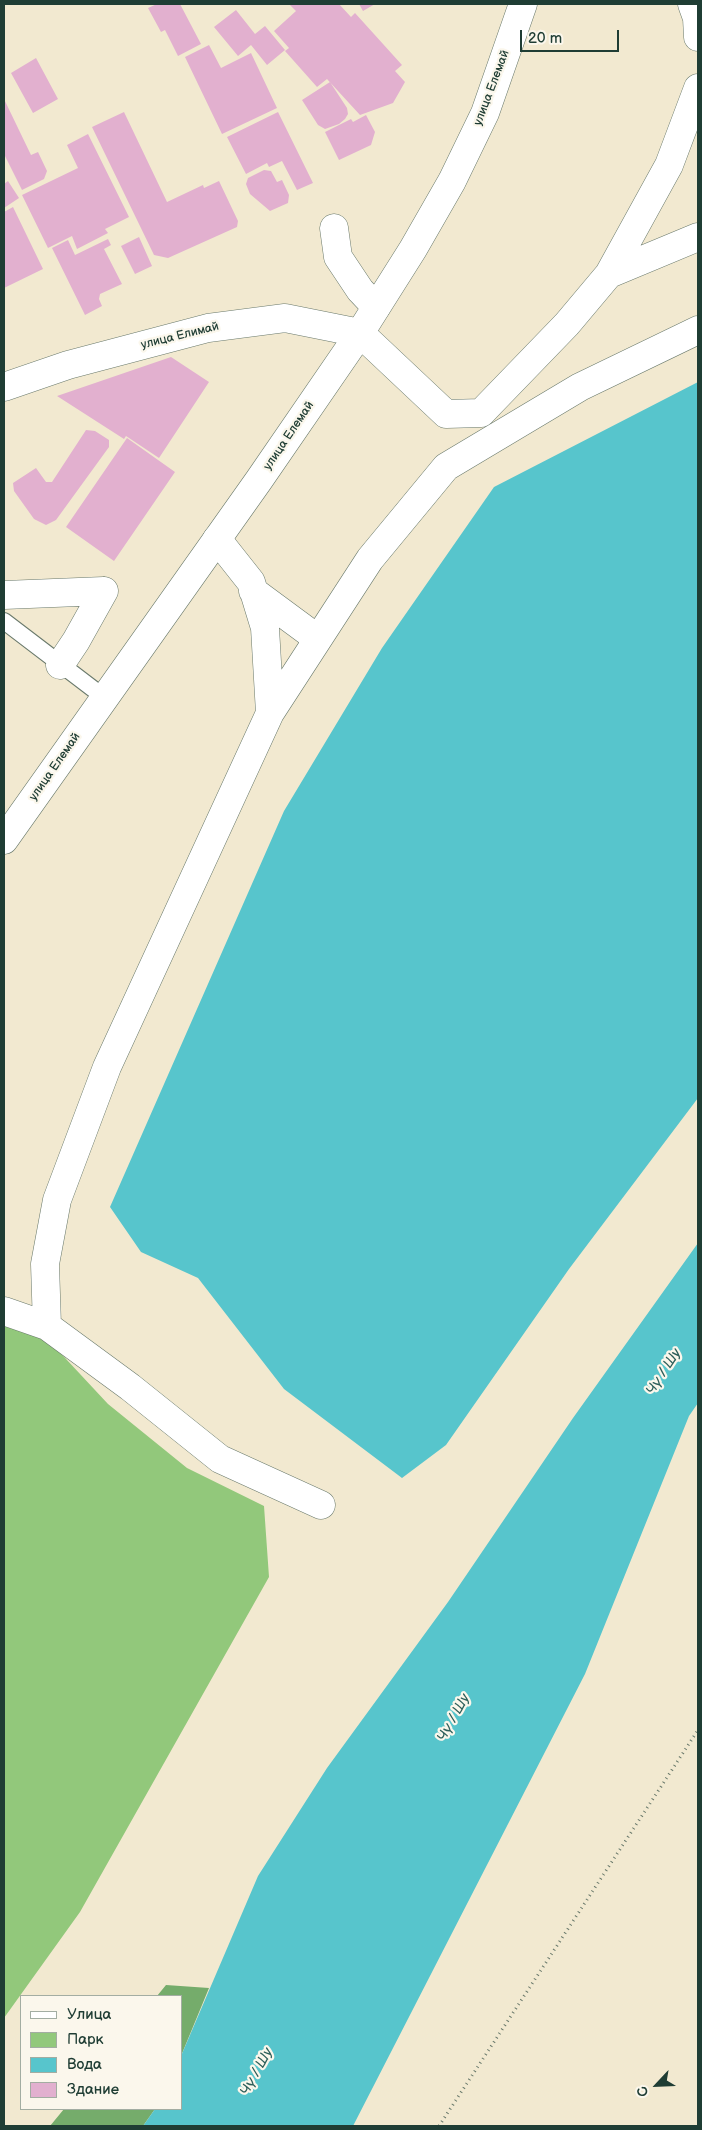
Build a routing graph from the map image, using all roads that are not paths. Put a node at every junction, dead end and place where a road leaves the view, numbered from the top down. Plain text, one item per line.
1 (524, 4) edge
2 (692, 4) edge
3 (698, 38) edge
4 (698, 88) edge
5 (334, 228) dead end
6 (698, 237) edge
7 (610, 274) junction
8 (376, 307) junction
9 (698, 330) edge
10 (360, 333) junction
11 (4, 387) edge
12 (217, 539) junction
13 (253, 591) junction
14 (4, 595) edge
15 (4, 621) edge
16 (318, 639) junction
17 (60, 665) junction
18 (105, 698) junction
19 (270, 713) junction
20 (4, 840) edge
21 (4, 1310) edge
22 (47, 1326) junction
23 (321, 1505) dead end

1 - 8 street, улица Елемай
2 - 3 street
4 - 7 street
5 - 8 street
6 - 7 street
7 - 10 street
8 - 10 street, улица Елемай
9 - 16 street
10 - 11 street, улица Елимай
10 - 12 street, улица Елемай
12 - 13 street
12 - 18 street, улица Елемай
13 - 16 street
13 - 19 street
14 - 17 street
15 - 17 lane
16 - 19 street
17 - 18 lane
18 - 20 street, улица Елемай
19 - 22 street
21 - 22 street
22 - 23 street

